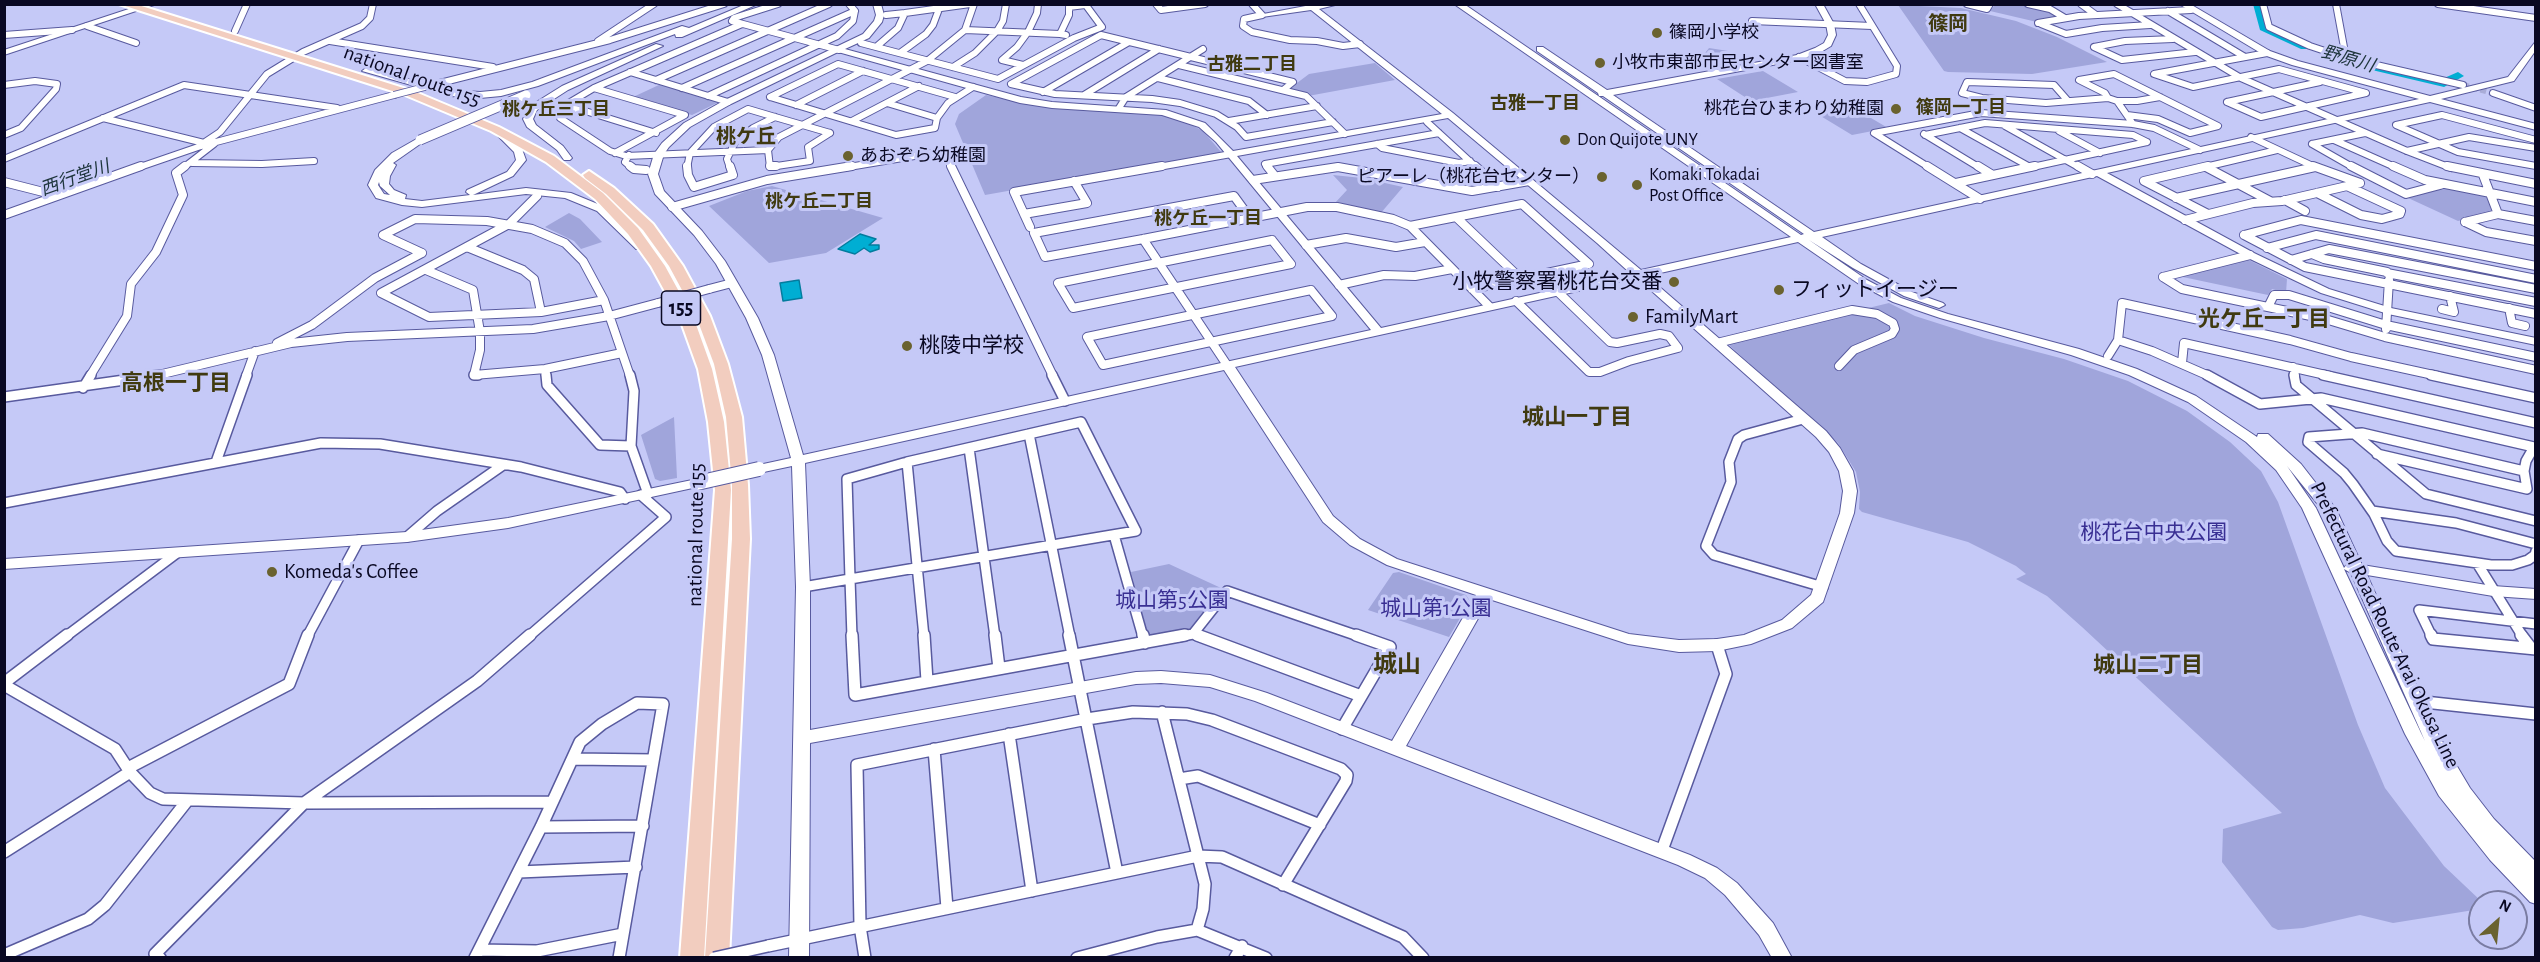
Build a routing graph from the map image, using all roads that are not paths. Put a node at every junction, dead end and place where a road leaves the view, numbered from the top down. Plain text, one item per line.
1 (247, 4) edge
2 (373, 4) edge
3 (654, 4) edge
4 (724, 4) edge
5 (743, 4) edge
6 (754, 4) edge
7 (778, 4) edge
8 (829, 4) edge
9 (849, 4) edge
10 (972, 4) edge
11 (1006, 4) edge
12 (1038, 4) edge
13 (1156, 4) edge
14 (1204, 4) edge
15 (1252, 4) edge
16 (1335, 4) edge
17 (1458, 4) edge
18 (1473, 4) edge
19 (1819, 4) edge
20 (1859, 4) edge
21 (1967, 4) edge
22 (1990, 4) edge
23 (2028, 4) edge
24 (2081, 4) edge
25 (2117, 4) edge
26 (2182, 4) edge
27 (2263, 4) edge
28 (2336, 4) edge
29 (2438, 4) edge
30 (1085, 5) edge
31 (1193, 5) edge
32 (142, 6) edge
33 (1313, 8) junction
34 (939, 9) junction
35 (882, 10) edge
36 (2192, 10) junction
37 (855, 11) junction
38 (2168, 11) junction
39 (2132, 13) junction
40 (905, 14) junction
41 (1262, 15) junction
42 (2096, 15) junction
43 (2065, 18) junction
44 (2535, 18) edge
45 (1752, 21) dead end
46 (742, 24) junction
47 (1830, 24) junction
48 (2152, 25) junction
49 (87, 26) junction
50 (1872, 26) junction
51 (688, 29) junction
52 (72, 30) junction
53 (964, 30) junction
54 (235, 31) junction
55 (768, 31) junction
56 (997, 31) junction
57 (1028, 32) junction
58 (1060, 34) junction
59 (4, 35) edge
60 (793, 38) junction
61 (1074, 38) junction
62 (2173, 39) junction
63 (330, 41) junction
64 (1129, 42) junction
65 (136, 43) dead end
66 (595, 43) junction
67 (861, 43) dead end
68 (2535, 43) edge
69 (1360, 44) junction
70 (819, 45) junction
71 (876, 47) junction
72 (1159, 49) junction
73 (1203, 49) dead end
74 (839, 50) junction
75 (2195, 52) junction
76 (4, 53) edge
77 (900, 53) junction
78 (2267, 53) junction
79 (298, 55) junction
80 (1191, 57) junction
81 (1799, 57) junction
82 (2245, 57) junction
83 (2346, 58) junction
84 (927, 61) junction
85 (2212, 62) junction
86 (1179, 64) junction
87 (1023, 65) junction
88 (953, 67) junction
89 (500, 68) junction
90 (512, 70) dead end
91 (909, 70) junction
92 (366, 71) junction
93 (863, 71) junction
94 (630, 72) junction
95 (1158, 78) junction
96 (2241, 78) junction
97 (892, 79) junction
98 (656, 80) junction
99 (2322, 82) junction
100 (4, 85) edge
101 (2463, 85) tunnel mouth
102 (919, 86) junction
103 (973, 87) junction
104 (594, 88) junction
105 (682, 88) junction
106 (1283, 90) junction
107 (1043, 92) junction
108 (2272, 92) junction
109 (1605, 93) junction
110 (2493, 93) tunnel mouth
111 (249, 95) junction
112 (708, 96) junction
113 (1082, 96) junction
114 (1591, 96) junction
115 (955, 97) junction
116 (1126, 97) junction
117 (2160, 97) junction
118 (1982, 98) junction
119 (2108, 98) junction
120 (2428, 98) junction
121 (2012, 100) junction
122 (2068, 101) junction
123 (2117, 101) junction
124 (728, 102) junction
125 (2046, 103) junction
126 (887, 104) junction
127 (796, 105) junction
128 (1317, 106) junction
129 (562, 107) junction
130 (2307, 107) junction
131 (1119, 108) junction
132 (2535, 108) edge
133 (342, 109) junction
134 (2017, 110) dead end
135 (823, 113) junction
136 (1981, 113) junction
137 (1267, 115) junction
138 (1450, 115) junction
139 (2127, 115) junction
140 (774, 117) junction
141 (103, 118) junction
142 (937, 118) junction
143 (2053, 119) junction
144 (2335, 120) junction
145 (852, 122) junction
146 (1229, 122) junction
147 (1333, 122) junction
148 (1427, 122) dead end
149 (2133, 124) junction
150 (801, 125) junction
151 (2002, 125) junction
152 (1909, 126) junction
153 (2535, 127) edge
154 (1960, 128) junction
155 (495, 129) junction
156 (2055, 129) junction
157 (657, 133) junction
158 (1439, 133) junction
159 (2365, 133) junction
160 (1345, 134) junction
161 (4, 135) edge
162 (1925, 135) junction
163 (2251, 137) junction
164 (2334, 140) junction
165 (2535, 140) edge
166 (218, 141) junction
167 (423, 141) junction
168 (203, 144) junction
169 (1377, 144) junction
170 (2439, 144) junction
171 (2535, 148) edge
172 (768, 150) junction
173 (2200, 150) junction
174 (2277, 150) junction
175 (729, 152) junction
176 (2408, 152) junction
177 (615, 153) junction
178 (690, 153) junction
179 (2100, 153) junction
180 (659, 154) junction
181 (1231, 154) junction
182 (629, 155) junction
183 (6, 157) edge
184 (567, 158) junction
185 (2065, 160) junction
186 (314, 161) dead end
187 (1470, 161) junction
188 (192, 163) junction
189 (2535, 166) edge
190 (2030, 167) junction
191 (2206, 167) junction
192 (2315, 167) junction
193 (646, 170) dead end
194 (1991, 174) junction
195 (2095, 174) junction
196 (2483, 175) junction
197 (1275, 176) junction
198 (1253, 180) junction
199 (1074, 181) junction
200 (1529, 181) junction
201 (4, 182) edge
202 (1956, 183) junction
203 (2535, 184) edge
204 (2239, 185) junction
205 (2440, 185) junction
206 (2347, 186) junction
207 (1498, 187) junction
208 (2318, 193) junction
209 (2490, 194) junction
210 (55, 195) junction
211 (537, 196) dead end
212 (2176, 198) junction
213 (1980, 199) junction
214 (2285, 200) junction
215 (2271, 201) junction
216 (2535, 202) edge
217 (672, 207) junction
218 (2305, 211) dead end
219 (1278, 212) junction
220 (1024, 214) junction
221 (2208, 214) junction
222 (2498, 214) junction
223 (4, 215) edge
224 (1250, 218) junction
225 (1457, 218) junction
226 (2185, 220) junction
227 (2535, 221) edge
228 (509, 224) junction
229 (1410, 226) junction
230 (1030, 227) dead end
231 (1814, 235) junction
232 (2380, 236) junction
233 (1799, 238) junction
234 (1143, 239) junction
235 (2459, 241) dead end
236 (2535, 241) edge
237 (1425, 242) junction
238 (1306, 245) junction
239 (467, 247) junction
240 (2268, 248) junction
241 (2383, 248) junction
242 (2463, 252) junction
243 (2312, 254) junction
244 (2250, 255) junction
245 (2291, 260) junction
246 (2385, 260) junction
247 (1159, 263) junction
248 (658, 266) junction
249 (2535, 266) edge
250 (1452, 269) junction
251 (426, 270) junction
252 (2387, 272) junction
253 (1638, 273) junction
254 (1520, 278) junction
255 (2535, 279) edge
256 (732, 283) junction
257 (2390, 284) junction
258 (1340, 285) junction
259 (1176, 288) junction
260 (1472, 289) junction
261 (2535, 289) edge
262 (1557, 291) junction
263 (2450, 296) junction
264 (604, 300) junction
265 (1516, 300) junction
266 (2535, 302) edge
267 (1489, 306) junction
268 (2268, 307) junction
269 (2509, 308) junction
270 (2442, 309) dead end
271 (2388, 311) junction
272 (541, 312) junction
273 (1193, 314) junction
274 (2535, 314) edge
275 (478, 316) junction
276 (609, 316) junction
277 (2386, 325) junction
278 (2525, 326) dead end
279 (480, 332) junction
280 (1379, 332) junction
281 (2385, 337) junction
282 (2118, 340) junction
283 (2535, 342) edge
284 (1211, 343) junction
285 (1717, 343) junction
286 (273, 346) junction
287 (255, 351) junction
288 (622, 353) junction
289 (2108, 356) junction
290 (2535, 357) edge
291 (2182, 363) junction
292 (1227, 365) junction
293 (1839, 366) dead end
294 (2293, 367) junction
295 (545, 369) junction
296 (2535, 370) edge
297 (83, 388) junction
298 (4, 398) edge
299 (2535, 398) edge
300 (2312, 399) junction
301 (1065, 400) junction
302 (1803, 419) junction
303 (2535, 423) edge
304 (2353, 433) junction
305 (1029, 434) junction
306 (631, 446) junction
307 (969, 448) junction
308 (2378, 454) junction
309 (798, 461) junction
310 (216, 462) junction
311 (907, 462) junction
312 (502, 465) junction
313 (2524, 471) junction
314 (645, 494) junction
315 (625, 499) junction
316 (4, 503) edge
317 (2372, 511) junction
318 (2535, 521) edge
319 (1114, 536) junction
320 (407, 537) junction
321 (359, 540) junction
322 (2535, 544) edge
323 (1051, 546) junction
324 (2535, 551) edge
325 (177, 553) junction
326 (983, 557) junction
327 (2477, 562) junction
328 (4, 564) edge
329 (2337, 566) junction
330 (919, 568) junction
331 (2357, 569) junction
332 (850, 579) junction
333 (803, 587) junction
334 (1823, 587) junction
335 (2493, 591) junction
336 (1484, 594) junction
337 (2535, 594) edge
338 (2513, 623) junction
339 (2535, 624) edge
340 (1193, 634) junction
341 (1145, 643) junction
342 (1717, 645) junction
343 (2533, 648) edge
344 (1073, 656) junction
345 (999, 668) junction
346 (927, 681) junction
347 (4, 684) edge
348 (1079, 688) junction
349 (1361, 696) junction
350 (2415, 701) junction
351 (1162, 712) junction
352 (2535, 714) edge
353 (1087, 719) junction
354 (1342, 729) junction
355 (1009, 734) junction
356 (801, 738) junction
357 (934, 749) junction
358 (1396, 749) junction
359 (573, 759) junction
360 (653, 760) junction
361 (129, 770) junction
362 (1179, 779) junction
363 (187, 801) junction
364 (551, 802) junction
365 (304, 803) junction
366 (1320, 825) junction
367 (643, 826) junction
368 (542, 827) junction
369 (1662, 850) junction
370 (4, 852) edge
371 (1198, 856) junction
372 (636, 867) junction
373 (519, 872) junction
374 (1117, 873) junction
375 (2535, 875) edge
376 (1283, 885) junction
377 (1032, 891) junction
378 (2535, 896) edge
379 (947, 908) junction
380 (860, 926) junction
381 (1197, 930) junction
382 (623, 934) junction
383 (799, 939) junction
384 (1238, 952) edge
385 (477, 954) edge
386 (4, 955) edge
387 (160, 957) edge
388 (619, 957) edge
389 (692, 957) edge
390 (715, 957) edge
391 (799, 957) edge
392 (865, 957) edge
393 (1077, 957) edge
394 (1266, 957) edge
395 (1423, 957) edge
396 (1783, 957) edge

1 - 54 street
2 - 63 street
3 - 66 street
4 - 66 street
5 - 51 street
6 - 51 street
7 - 46 street
8 - 55 street
9 - 37 street
10 - 34 street
10 - 53 street
11 - 56 street
12 - 57 street
13 - 31 street
14 - 31 street
15 - 41 street
16 - 33 street
17 - 114 street, Prefectural Road Route Arai Okusa Line
18 - 109 street, Prefectural Road Route Arai Okusa Line
19 - 47 street
20 - 50 street
21 - 22 street
23 - 43 street
24 - 42 street
25 - 39 street
26 - 36 street
27 - 83 street
28 - 83 street
29 - 44 street
30 - 58 street
30 - 61 street
32 - 49 street
32 - 54 highway, national route 155 / 155
32 - 79 highway, national route 155 / 155
33 - 41 street
33 - 69 street
34 - 40 street
34 - 77 street
35 - 40 street
35 - 74 street
36 - 38 street
36 - 78 street
37 - 60 street
37 - 70 street
38 - 39 street
38 - 82 street
39 - 42 street
39 - 48 street
40 - 71 street
41 - 69 street
42 - 43 street
43 - 48 street
45 - 47 street
46 - 55 street
46 - 94 street
47 - 50 street
47 - 81 street
48 - 62 street
49 - 52 street
49 - 65 street
50 - 81 street
51 - 92 street
51 - 167 street, bridge
51 - 184 street
52 - 59 street
52 - 76 street
53 - 56 street
53 - 84 street
54 - 79 highway, national route 155 / 155
55 - 60 street
55 - 98 street
56 - 57 street
56 - 88 street
57 - 58 street
57 - 87 street
58 - 61 street
60 - 70 street
60 - 105 street
61 - 87 street
62 - 75 street
62 - 75 street
63 - 79 street
63 - 89 street
64 - 72 street
64 - 107 street
64 - 107 street
66 - 89 street
67 - 71 street
68 - 120 street
69 - 138 street
70 - 74 street
70 - 112 street
71 - 77 street
72 - 80 street
72 - 113 street
73 - 80 street
74 - 91 street
74 - 124 street
75 - 85 street
77 - 84 street
78 - 82 street
78 - 120 street
79 - 92 highway, national route 155 / 155
79 - 111 street
79 - 155 highway, national route 155 / 155
80 - 86 street
80 - 106 street
81 - 109 street
82 - 85 street
83 - 101 street
84 - 88 street
84 - 91 street
85 - 96 street
85 - 96 street
86 - 95 street
86 - 106 street
87 - 88 street
89 - 90 street
89 - 133 street, bridge
91 - 97 street
91 - 103 street
92 - 184 highway, national route 155 / 155
93 - 97 street
93 - 127 street
93 - 127 street
94 - 98 street
94 - 104 street
95 - 116 street
95 - 137 street
96 - 99 street
96 - 108 street
97 - 102 street
97 - 135 street
98 - 105 street
99 - 108 street
99 - 130 street
100 - 161 street
102 - 115 street
102 - 126 street
103 - 115 street
103 - 131 street
104 - 129 street
104 - 157 street
105 - 112 street
106 - 128 street
107 - 113 street
108 - 130 street
108 - 130 street
109 - 114 street
109 - 231 street, Prefectural Road Route Arai Okusa Line
110 - 132 street
111 - 133 street
111 - 141 street
111 - 168 street
112 - 124 street
113 - 116 street
114 - 233 street, Prefectural Road Route Arai Okusa Line
115 - 142 street
116 - 131 street
116 - 146 street
117 - 119 street
117 - 123 street
117 - 139 street
118 - 121 street
118 - 122 street
118 - 136 street
119 - 122 street
119 - 123 street
120 - 144 street
120 - 153 street
121 - 125 street
121 - 134 street
122 - 125 street
123 - 139 street
124 - 180 street
125 - 143 street
126 - 142 street
126 - 145 street
127 - 135 street
128 - 137 street
128 - 147 street
129 - 157 street
129 - 177 street
130 - 144 street
131 - 181 street
133 - 166 street
135 - 145 street
135 - 150 street
136 - 143 street
136 - 152 street
137 - 146 street
138 - 160 street
138 - 200 street
139 - 149 street
140 - 150 street
140 - 175 street
140 - 178 street
141 - 168 street
141 - 183 street
142 - 145 street
143 - 149 street
143 - 156 street
144 - 159 street
144 - 163 street
146 - 147 street
147 - 160 street
148 - 158 street
149 - 173 street
150 - 172 street
150 - 172 street
151 - 154 street
151 - 156 street
151 - 185 street
152 - 162 street
152 - 202 street
154 - 162 street
154 - 190 street
155 - 167 street
155 - 248 highway, national route 155 / 155
156 - 179 street
156 - 179 street
157 - 177 street
158 - 169 street
158 - 187 street
159 - 164 street
159 - 176 street
160 - 181 street
162 - 194 street
163 - 173 street
163 - 174 street
164 - 205 street
164 - 205 street
165 - 170 street
166 - 168 street
166 - 188 street
167 - 248 street
168 - 210 street
169 - 187 street
169 - 197 street
170 - 171 street
170 - 176 street
170 - 189 street
172 - 175 street
173 - 195 street
174 - 191 street
174 - 192 street
175 - 178 street
175 - 178 street
176 - 196 street
177 - 182 street
178 - 180 street
179 - 185 street
180 - 182 street
180 - 217 street
181 - 198 street
181 - 199 street
182 - 193 street
184 - 390 highway, national route 155 / 155
185 - 190 street
185 - 195 street
186 - 188 street
187 - 207 street
188 - 297 street
190 - 194 street
191 - 204 street
191 - 212 street
192 - 204 street
192 - 206 street
194 - 202 street
195 - 213 street
195 - 226 street
196 - 203 street
196 - 209 street
197 - 198 street
197 - 207 street
198 - 219 street
199 - 220 street
199 - 220 street
200 - 207 street
200 - 253 street
201 - 210 street
202 - 213 street
204 - 212 street
204 - 215 street
205 - 209 street
206 - 208 street
206 - 208 street
208 - 214 street
209 - 216 street
209 - 222 street
210 - 223 street
211 - 228 street
212 - 221 street
213 - 231 street
214 - 215 street
214 - 218 street
215 - 221 street
217 - 256 street
217 - 301 street
219 - 224 street
219 - 229 street
219 - 238 street
220 - 230 street
221 - 226 street
222 - 227 street
222 - 236 street
224 - 234 street
224 - 234 street
225 - 229 street
225 - 254 street
225 - 254 street
226 - 244 street
228 - 239 street
228 - 264 street
228 - 286 street
229 - 237 street
231 - 233 street
231 - 289 street, Prefectural Road Route Arai Okusa Line
232 - 240 street
232 - 241 street
232 - 242 street
233 - 253 street
233 - 329 street, Prefectural Road Route Arai Okusa Line
234 - 247 street
235 - 242 street
237 - 238 street
237 - 250 street
238 - 258 street
239 - 251 street
239 - 272 street
240 - 241 street
240 - 245 street
241 - 246 street
241 - 255 street
242 - 249 street
243 - 245 street
243 - 246 street
243 - 252 street
244 - 268 street
244 - 271 street
245 - 257 street
246 - 252 street
246 - 261 street
247 - 259 street
247 - 259 street
247 - 259 street
248 - 389 highway, national route 155 / 155
250 - 258 street
250 - 260 street
251 - 275 street
251 - 275 street
252 - 257 street
252 - 266 street
253 - 262 street
253 - 285 street
254 - 260 street
256 - 276 street, bridge
256 - 309 street
257 - 263 street
257 - 271 street
258 - 280 street
259 - 273 street
260 - 267 street
262 - 265 street
262 - 265 street
263 - 269 street
263 - 270 street
264 - 272 street
264 - 276 street
265 - 267 street
267 - 280 street
268 - 277 street
268 - 281 street
269 - 274 street
269 - 278 street
271 - 277 street
271 - 283 street
272 - 275 street
273 - 284 street
273 - 284 street
273 - 284 street
275 - 279 street
276 - 279 street
276 - 288 street
277 - 281 street
277 - 290 street
279 - 286 street
279 - 295 street
280 - 292 street
281 - 296 street
282 - 289 street
282 - 291 street
282 - 299 street
284 - 292 street
285 - 293 street
285 - 302 street
286 - 287 street
287 - 297 street
287 - 310 street
288 - 295 street
288 - 306 street
289 - 331 street, Prefectural Road Route Arai Okusa Line
291 - 294 street
291 - 300 street
292 - 301 street
292 - 336 street
294 - 300 street
294 - 303 street
295 - 306 street
297 - 298 street
300 - 304 street
300 - 313 street
301 - 309 street
302 - 334 street
302 - 334 street
304 - 308 street
304 - 313 street
304 - 317 street
305 - 307 street
305 - 319 street
305 - 323 street
306 - 314 street
307 - 311 street
307 - 326 street
308 - 313 street
308 - 318 street
309 - 314 street, bridge
309 - 333 street
310 - 312 street
310 - 316 street
311 - 330 street
311 - 332 street
312 - 315 street
312 - 320 street
314 - 315 street
314 - 365 street
315 - 320 street
317 - 322 street
317 - 327 street
319 - 323 street
319 - 341 street
320 - 321 street
321 - 325 street
321 - 361 street
323 - 326 street
323 - 344 street
324 - 327 street
325 - 328 street
325 - 347 street
326 - 330 street
326 - 345 street
327 - 335 street
329 - 331 street
329 - 378 street, Prefectural Road Route Arai Okusa Line
330 - 332 street
330 - 346 street
331 - 335 street
331 - 350 street, Prefectural Road Route Arai Okusa Line
332 - 333 street
332 - 346 street
333 - 356 street
334 - 342 street
335 - 337 street
335 - 338 street
336 - 342 street
336 - 358 street
338 - 339 street
338 - 343 street
338 - 343 street
340 - 341 street
340 - 349 street
340 - 349 street
341 - 344 street
342 - 369 street
344 - 345 street
344 - 348 street
345 - 346 street
347 - 361 street
348 - 353 street
348 - 354 street
348 - 356 street
349 - 354 street
350 - 352 street
350 - 375 street, Prefectural Road Route Arai Okusa Line
351 - 353 street
351 - 362 street
351 - 366 street
353 - 355 street
353 - 374 street
354 - 358 street
355 - 357 street
355 - 377 street
356 - 383 street
357 - 379 street
357 - 380 street
358 - 369 street
359 - 360 street
359 - 360 street
359 - 364 street
360 - 367 street
361 - 363 street
361 - 370 street
362 - 366 street
362 - 371 street
363 - 365 street
363 - 386 street
364 - 365 street
364 - 368 street
365 - 387 street
366 - 376 street
367 - 368 street
367 - 372 street
368 - 373 street
369 - 396 street
371 - 374 street
371 - 376 street
371 - 381 street
372 - 373 street
372 - 382 street
373 - 385 street
374 - 377 street
376 - 395 street
377 - 379 street
379 - 380 street
380 - 383 street
380 - 392 street
381 - 384 street
381 - 393 street
382 - 385 street
382 - 388 street
383 - 390 street, bridge
383 - 391 street
384 - 394 street

